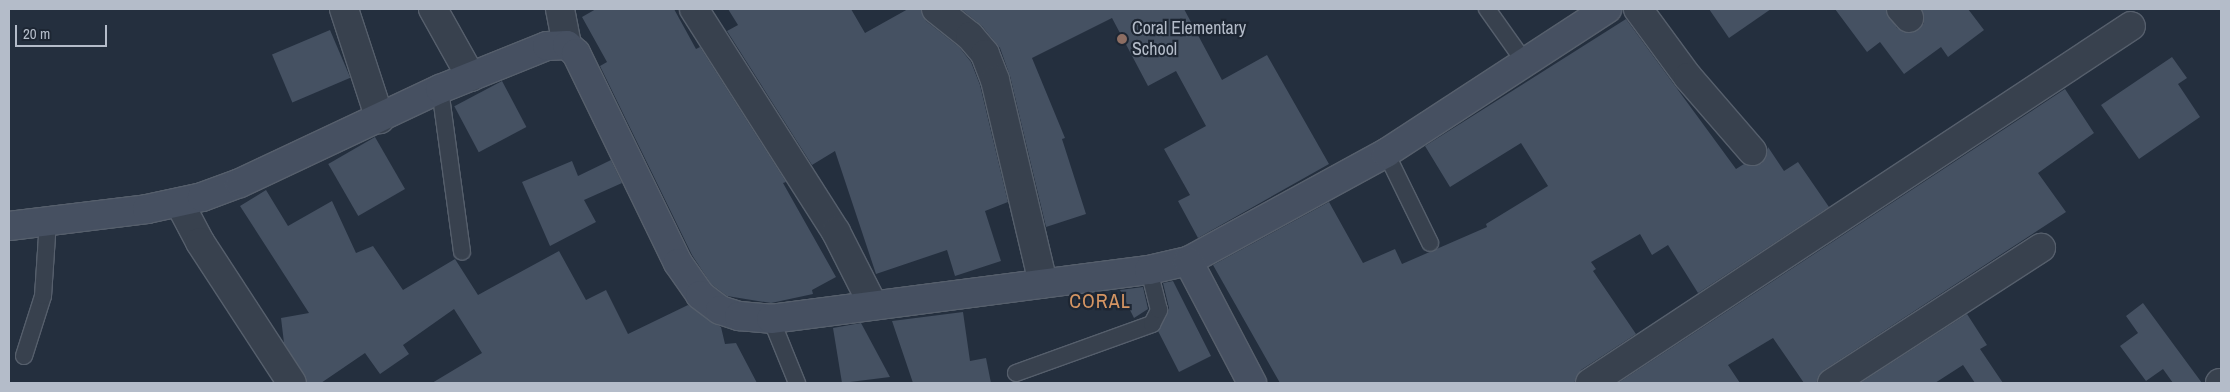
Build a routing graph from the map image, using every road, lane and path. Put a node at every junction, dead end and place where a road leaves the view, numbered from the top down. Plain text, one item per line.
1 (344, 9) edge
2 (433, 9) edge
3 (694, 9) edge
4 (936, 9) edge
5 (1487, 9) edge
6 (1607, 9) edge
7 (1638, 9) edge
8 (567, 21) edge
9 (2131, 26) dead end
10 (1526, 64) junction
11 (471, 77) junction
12 (440, 89) junction
13 (380, 119) junction
14 (1752, 152) dead end
15 (1386, 153) junction
16 (180, 204) junction
17 (48, 221) junction
18 (9, 226) edge
19 (1430, 243) dead end
20 (2041, 248) dead end
21 (462, 252) dead end
22 (1188, 261) junction
23 (1149, 270) junction
24 (1043, 283) junction
25 (873, 305) junction
26 (771, 319) junction
27 (24, 356) dead end
28 (1016, 373) dead end
29 (292, 383) edge
30 (797, 383) edge
31 (1252, 383) edge
32 (1590, 383) edge
33 (1832, 383) edge

1 - 13 street
2 - 11 street
3 - 25 street
4 - 24 street
5 - 10 lane
6 - 10 street
7 - 14 street
8 - 11 street
8 - 26 street
9 - 32 street
10 - 15 street
11 - 12 street
12 - 13 street
12 - 21 lane
13 - 16 street
15 - 19 lane
15 - 22 street
16 - 17 street
16 - 29 street
17 - 18 street
17 - 27 lane
20 - 33 street
22 - 23 street
22 - 31 street
23 - 24 street
23 - 28 lane
24 - 25 street
25 - 26 street
26 - 30 lane

